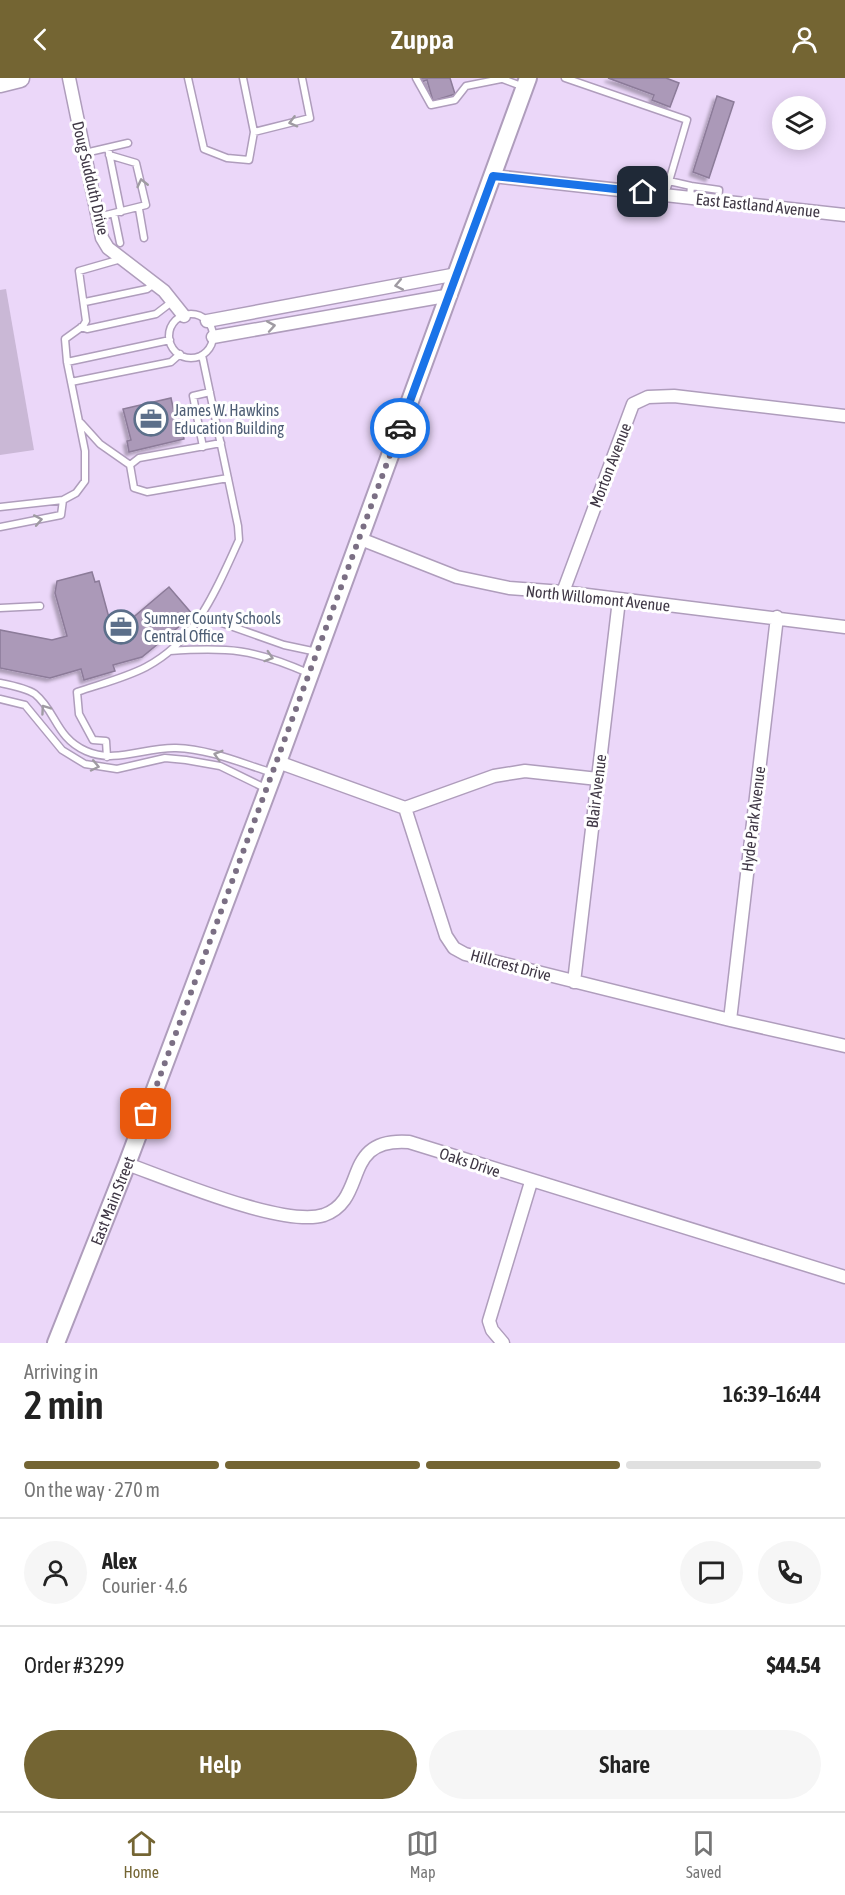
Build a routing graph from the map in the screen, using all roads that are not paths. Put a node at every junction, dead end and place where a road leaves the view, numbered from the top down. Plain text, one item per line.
1 (21, 78) edge
2 (69, 78) edge
3 (188, 78) edge
4 (243, 78) edge
5 (302, 78) edge
6 (416, 78) edge
7 (464, 78) edge
8 (500, 78) edge
9 (565, 78) edge
10 (0, 82) edge
11 (526, 83) edge
12 (466, 86) junction
13 (254, 132) junction
14 (128, 143) dead end
15 (108, 152) junction
16 (84, 153) junction
17 (493, 176) junction
18 (669, 182) junction
19 (690, 192) junction
20 (664, 195) junction
21 (139, 209) junction
22 (118, 213) junction
23 (845, 215) edge
24 (98, 217) junction
25 (144, 238) dead end
26 (120, 243) dead end
27 (122, 259) junction
28 (457, 274) junction
29 (154, 284) junction
30 (451, 295) junction
31 (173, 301) junction
32 (85, 302) junction
33 (184, 316) junction
34 (207, 321) junction
35 (81, 327) junction
36 (213, 337) junction
37 (170, 340) junction
38 (180, 354) junction
39 (202, 355) junction
40 (67, 362) junction
41 (71, 382) junction
42 (210, 392) junction
43 (78, 416) junction
44 (845, 416) edge
45 (221, 443) junction
46 (203, 447) junction
47 (130, 465) junction
48 (228, 478) junction
49 (63, 500) junction
50 (0, 507) edge
51 (0, 527) edge
52 (358, 538) junction
53 (563, 592) junction
54 (619, 600) junction
55 (40, 606) dead end
56 (0, 608) edge
57 (202, 616) junction
58 (777, 617) junction
59 (845, 627) edge
60 (169, 651) junction
61 (318, 652) junction
62 (310, 674) junction
63 (0, 683) edge
64 (0, 699) edge
65 (107, 757) junction
66 (273, 775) junction
67 (597, 779) junction
68 (405, 808) junction
69 (574, 982) junction
70 (730, 1020) junction
71 (845, 1046) edge
72 (127, 1164) junction
73 (531, 1182) junction
74 (845, 1277) edge
75 (57, 1343) edge
76 (502, 1343) edge

1 - 10 main road
2 - 16 street, Doug Sudduth Drive
3 - 13 lane
4 - 13 lane
5 -> 13 lane
6 - 12 lane
7 - 12 lane
8 - 11 lane
8 - 12 lane
9 - 18 lane
11 - 17 street, East Main Street
14 - 15 lane
15 - 16 lane
21 -> 15 lane
15 - 22 lane
16 - 24 street, Doug Sudduth Drive
17 - 20 street, East Eastland Avenue
17 - 28 street, East Main Street
18 - 19 lane
18 - 20 lane
19 - 20 street, East Eastland Avenue
19 - 23 street, East Eastland Avenue
21 - 22 lane
21 - 25 lane
22 - 24 lane
22 - 26 lane
24 - 27 street, Doug Sudduth Drive
27 - 29 street, Doug Sudduth Drive
27 - 32 lane
28 - 30 street, East Main Street
28 -> 34 street
29 - 31 street, Doug Sudduth Drive
29 - 32 lane
36 -> 30 street
30 - 52 street, East Main Street
31 - 33 street, Doug Sudduth Drive
31 - 35 lane
32 - 35 lane
33 - 34 lane
33 - 37 lane
34 - 36 lane
35 - 40 lane
36 - 39 lane
37 - 38 lane
37 - 40 lane
38 - 39 lane
38 - 41 lane
39 - 42 lane
40 - 41 lane
41 - 43 lane
42 - 45 lane
42 - 46 lane
43 - 47 lane
43 - 49 lane
44 - 53 street, Morton Avenue
45 - 46 lane
45 - 48 lane
46 - 47 lane
47 - 48 lane
48 - 57 lane
49 - 50 lane
51 -> 49 lane
52 - 53 street, North Willomont Avenue
52 - 61 street, East Main Street
53 - 54 street, North Willomont Avenue
54 - 58 street, North Willomont Avenue
54 - 67 street, Blair Avenue
55 - 56 lane
57 - 60 lane
57 - 61 lane
58 - 59 street, North Willomont Avenue
58 - 70 street, Hyde Park Avenue
60 -> 62 lane
60 - 65 lane
61 - 62 street, East Main Street
62 - 66 street, East Main Street
65 -> 63 lane
64 -> 66 lane
66 -> 65 lane
66 - 68 street
66 - 72 street, East Main Street
67 - 68 street
67 - 69 street, Blair Avenue
68 - 69 street, Hillcrest Drive
69 - 70 street, Hillcrest Drive
70 - 71 street, Hillcrest Drive
72 - 73 street, Oaks Drive
72 - 75 street, East Main Street
73 - 74 street, Oaks Drive
73 - 76 street

